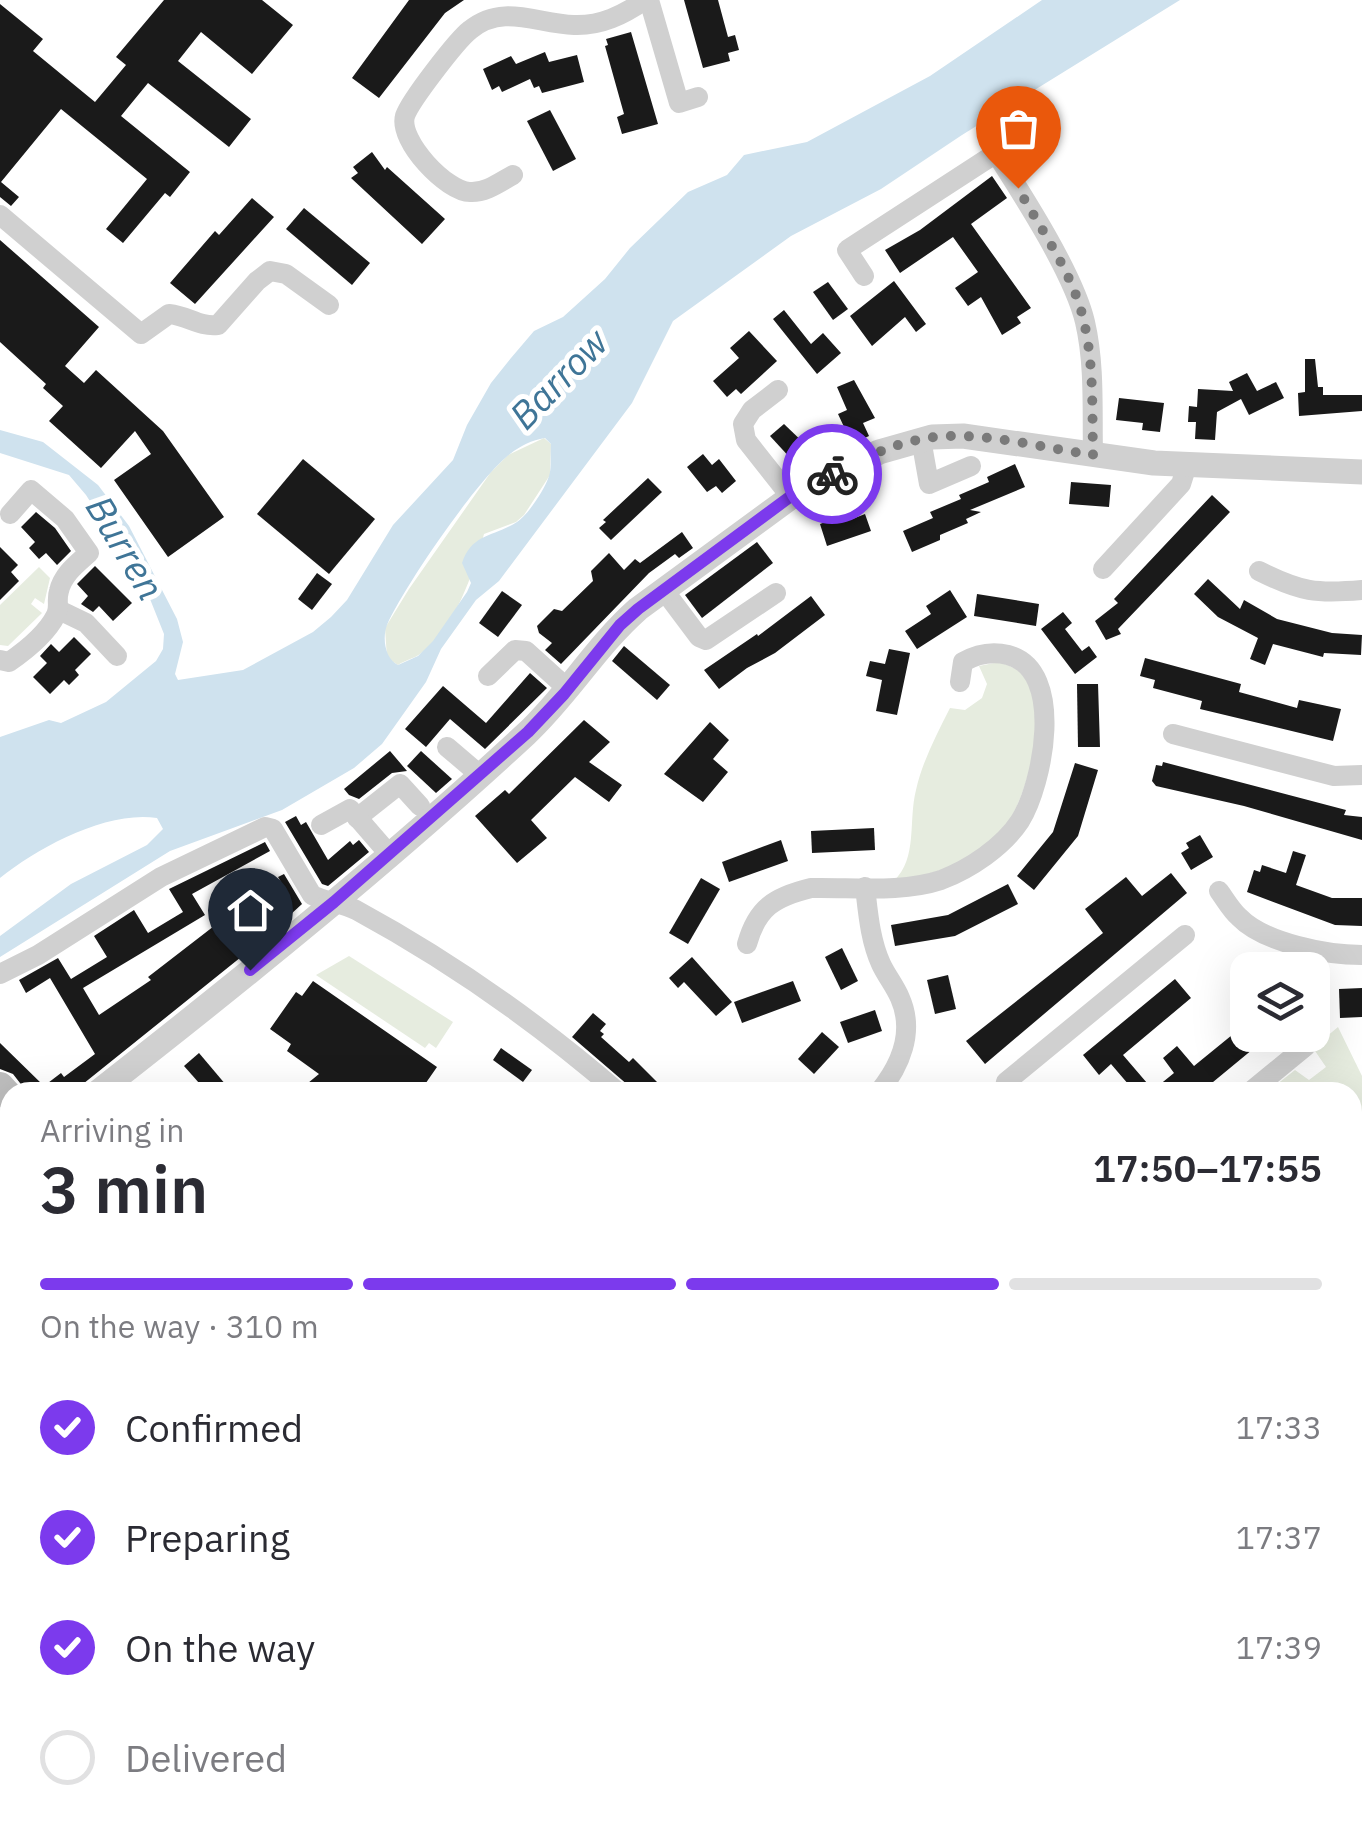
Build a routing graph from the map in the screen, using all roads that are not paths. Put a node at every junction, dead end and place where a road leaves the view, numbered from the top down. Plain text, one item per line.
1 (647, 0) edge
2 (698, 97) dead end
3 (513, 175) dead end
4 (0, 215) edge
5 (864, 276) dead end
6 (329, 306) dead end
7 (778, 390) dead end
8 (922, 439) junction
9 (1080, 453) junction
10 (1188, 465) junction
11 (971, 466) dead end
12 (1362, 472) edge
13 (791, 496) junction
14 (5, 520) edge
15 (1103, 569) dead end
16 (1259, 572) dead end
17 (663, 589) junction
18 (1362, 590) edge
19 (776, 593) dead end
20 (59, 610) junction
21 (117, 656) dead end
22 (9, 658) edge
23 (488, 676) dead end
24 (960, 682) dead end
25 (568, 689) junction
26 (1174, 734) dead end
27 (447, 747) dead end
28 (480, 775) junction
29 (1362, 776) edge
30 (420, 806) dead end
31 (357, 818) junction
32 (320, 825) dead end
33 (389, 854) junction
34 (865, 887) junction
35 (1219, 891) dead end
36 (334, 902) junction
37 (1185, 935) dead end
38 (747, 944) dead end
39 (1362, 956) edge
40 (0, 974) edge
41 (1299, 1052) edge
42 (110, 1082) edge
43 (606, 1082) edge
44 (885, 1082) edge
45 (1006, 1082) edge
46 (1262, 1082) edge

1 - 2 street
1 - 3 street
4 - 6 street
5 - 9 street
7 - 13 street
8 - 9 street
8 - 11 street
8 - 13 street
9 - 10 street
10 - 12 street
10 - 15 street
13 - 17 street
14 - 20 street
16 - 18 street
17 - 19 street
17 - 25 street
20 - 21 street
20 - 22 street
23 - 25 street
24 - 34 street
25 - 28 street
26 - 29 street
27 - 28 street
28 - 33 street
30 - 31 street
31 - 32 street
31 - 33 street
33 - 36 street
34 - 38 street
34 - 44 street
35 - 39 street
36 - 40 street
36 - 42 street
36 - 43 street
37 - 45 street
41 - 46 street

